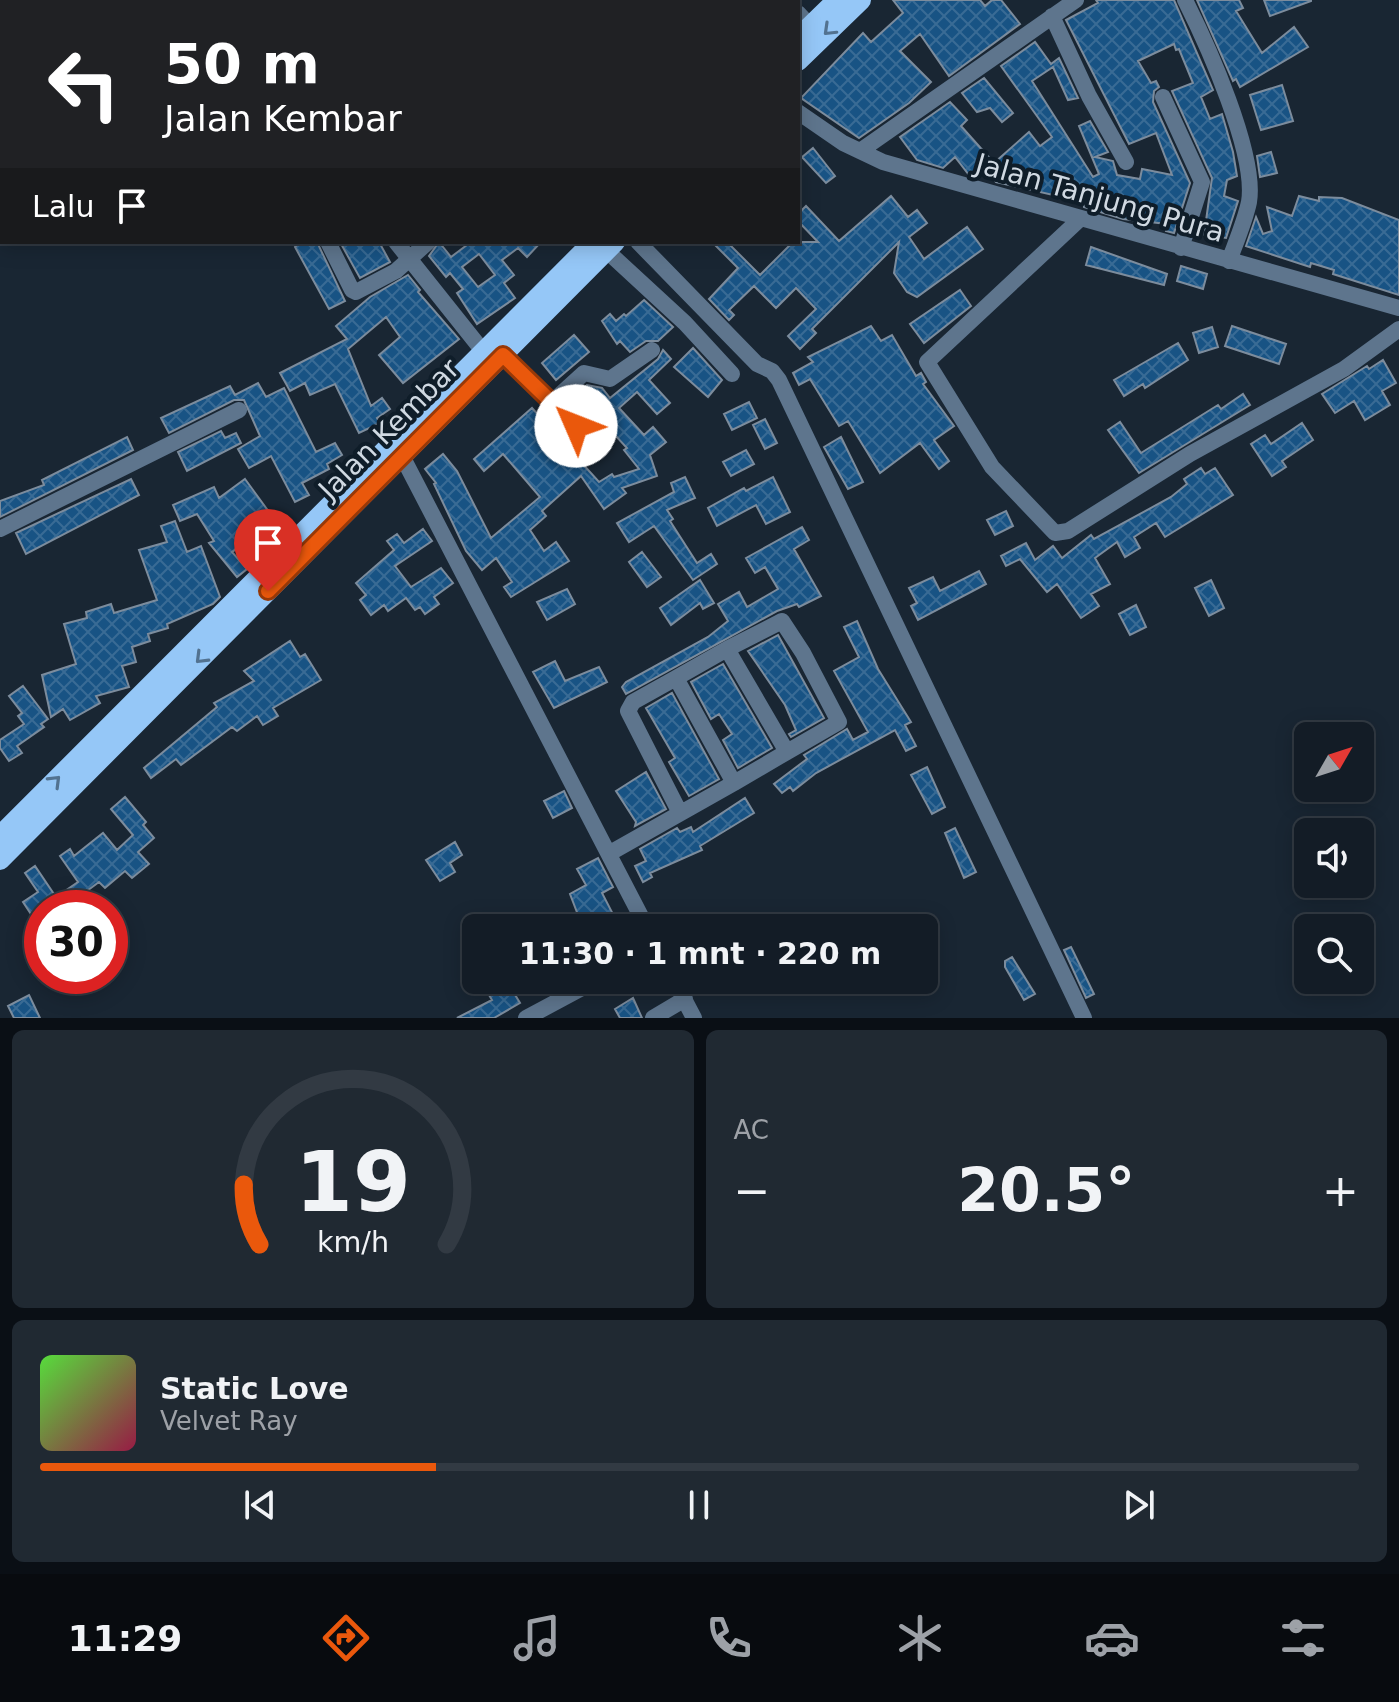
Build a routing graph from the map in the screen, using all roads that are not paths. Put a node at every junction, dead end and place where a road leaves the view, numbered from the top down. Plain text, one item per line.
1 (837, 0) edge
2 (861, 0) edge
3 (1076, 0) edge
4 (1185, 0) edge
5 (1052, 16) junction
6 (802, 26) edge
7 (800, 59) edge
8 (1163, 97) dead end
9 (800, 113) edge
10 (860, 151) junction
11 (1126, 162) dead end
12 (1080, 219) junction
13 (332, 244) edge
14 (398, 244) edge
15 (426, 244) edge
16 (640, 244) edge
17 (597, 246) edge
18 (1181, 248) junction
19 (409, 258) junction
20 (1229, 261) junction
21 (1399, 308) edge
22 (1399, 329) edge
23 (652, 350) dead end
24 (502, 359) junction
25 (732, 374) dead end
26 (551, 403) junction
27 (239, 410) dead end
28 (596, 446) dead end
29 (409, 467) junction
30 (0, 529) edge
31 (727, 649) junction
32 (676, 678) junction
33 (787, 752) junction
34 (734, 783) junction
35 (680, 813) junction
36 (0, 836) edge
37 (610, 853) junction
38 (0, 860) edge
39 (640, 914) edge
40 (571, 994) edge
41 (682, 994) edge
42 (685, 999) junction
43 (526, 1018) edge
44 (653, 1018) edge
45 (694, 1018) edge
46 (1084, 1018) edge

1 - 6 main road
2 -> 7 main road
3 - 5 street
4 - 20 street
5 - 10 street
5 - 11 street
8 - 18 street
9 - 10 street, Jalan Tanjung Pura
10 - 12 street, Jalan Tanjung Pura
12 - 18 street, Jalan Tanjung Pura
12 - 22 street
13 - 19 street
14 - 19 street
15 - 19 street
16 - 46 street
17 - 24 main road, Jalan Kembar
17 - 25 street
18 - 20 street, Jalan Tanjung Pura
19 - 24 street
20 - 21 street, Jalan Tanjung Pura
23 - 26 street
24 - 26 street
24 - 29 main road, Jalan Kembar
36 -> 24 main road, Jalan Kembar
26 - 28 street
27 - 30 street
29 - 37 street
29 -> 38 main road, Jalan Kembar
31 - 32 street
31 - 33 street
31 - 33 street
32 - 34 street
32 - 35 street
33 - 34 street
34 - 35 street
35 - 37 street
37 - 39 street
40 - 43 street
41 - 42 street
42 - 44 street
42 - 45 street

